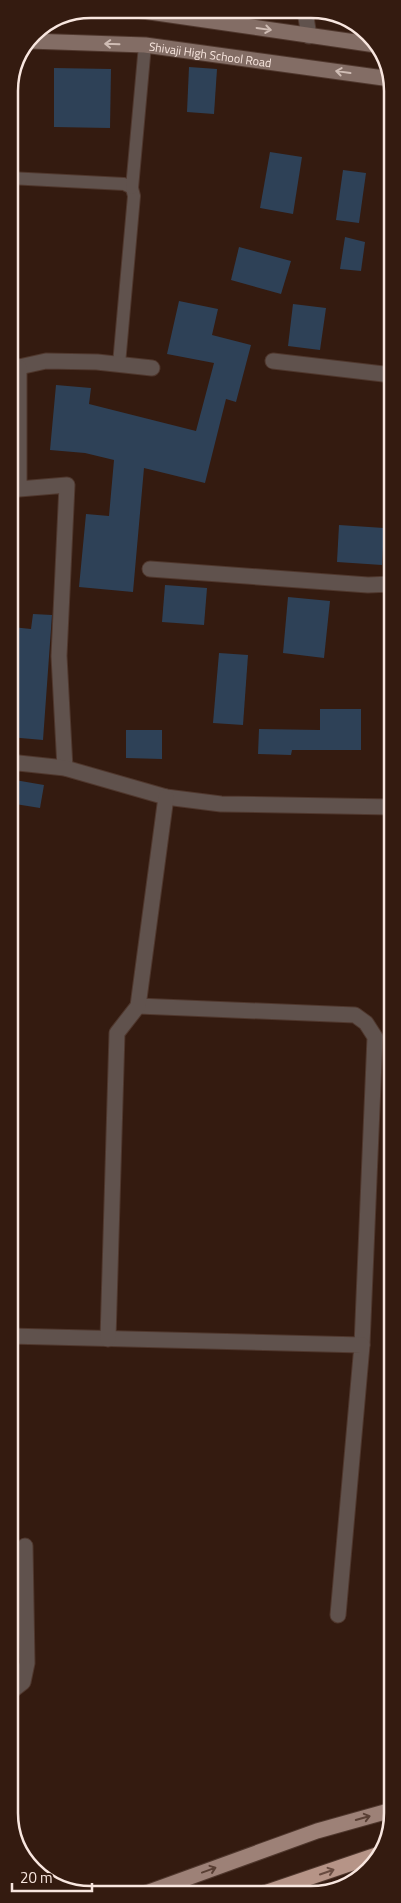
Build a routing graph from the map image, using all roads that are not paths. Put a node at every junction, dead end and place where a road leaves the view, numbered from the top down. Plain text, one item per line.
1 (221, 18) edge
2 (306, 18) edge
3 (309, 36) junction
4 (37, 41) edge
5 (145, 45) junction
6 (367, 45) edge
7 (382, 78) edge
8 (18, 178) edge
9 (132, 188) junction
10 (273, 361) dead end
11 (120, 364) junction
12 (18, 367) edge
13 (152, 368) dead end
14 (384, 374) edge
15 (18, 465) edge
16 (150, 569) dead end
17 (384, 584) edge
18 (18, 763) edge
19 (64, 768) junction
20 (166, 796) junction
21 (384, 807) edge
22 (138, 1006) junction
23 (18, 1336) edge
24 (108, 1339) junction
25 (362, 1345) junction
26 (25, 1546) dead end
27 (338, 1615) dead end
28 (18, 1686) edge
29 (383, 1813) edge
30 (367, 1858) edge
31 (166, 1886) edge
32 (285, 1886) edge

1 -> 3 street
2 - 3 street
3 - 6 street
5 -> 4 street, Shivaji High School Road
7 -> 5 street, Shivaji High School Road
5 - 9 lane
8 - 9 lane
9 - 11 lane
10 - 14 street
11 - 12 street
11 - 13 street
15 - 19 street
16 - 17 street
18 - 19 street
19 - 20 street
20 - 21 street
20 - 22 street
22 - 24 street
22 - 25 street
23 - 24 street
24 - 25 street
25 - 27 street
26 - 28 street
31 -> 29 main road
32 -> 30 highway

